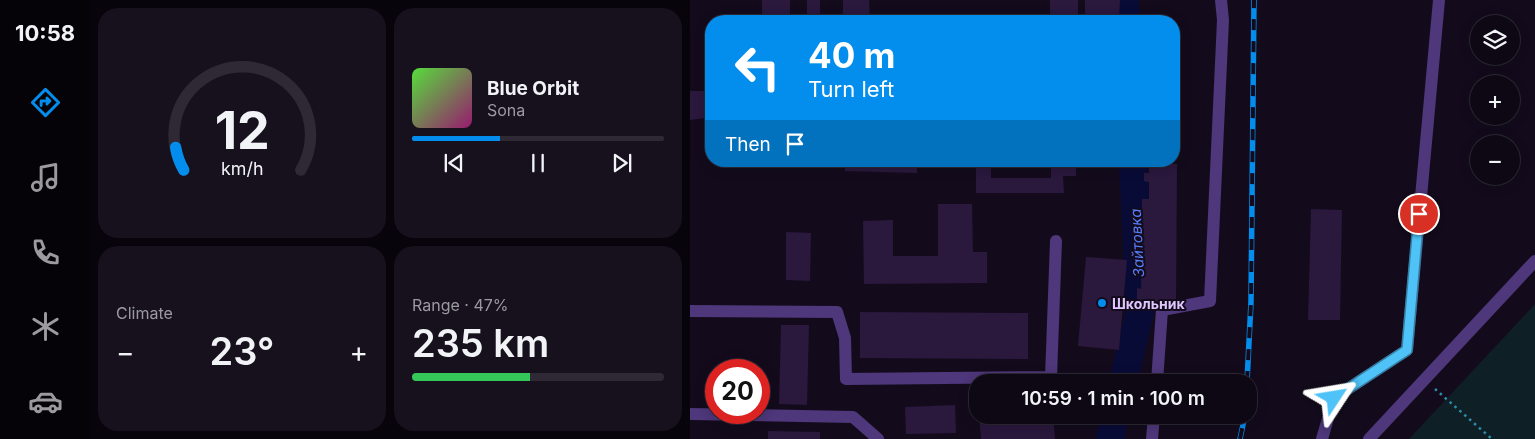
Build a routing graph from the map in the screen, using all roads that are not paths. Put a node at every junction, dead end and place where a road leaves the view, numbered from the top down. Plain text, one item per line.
1 (1221, 0) edge
2 (1439, 0) edge
3 (1056, 242) dead end
4 (1535, 262) edge
5 (690, 311) edge
6 (1157, 374) edge
7 (690, 414) edge
8 (1153, 424) edge
9 (878, 439) edge
10 (1152, 439) edge
11 (1322, 439) edge
12 (1369, 439) edge

1 - 6 street
2 - 11 street
3 - 5 street
4 - 12 street
7 - 9 street
8 - 10 street

